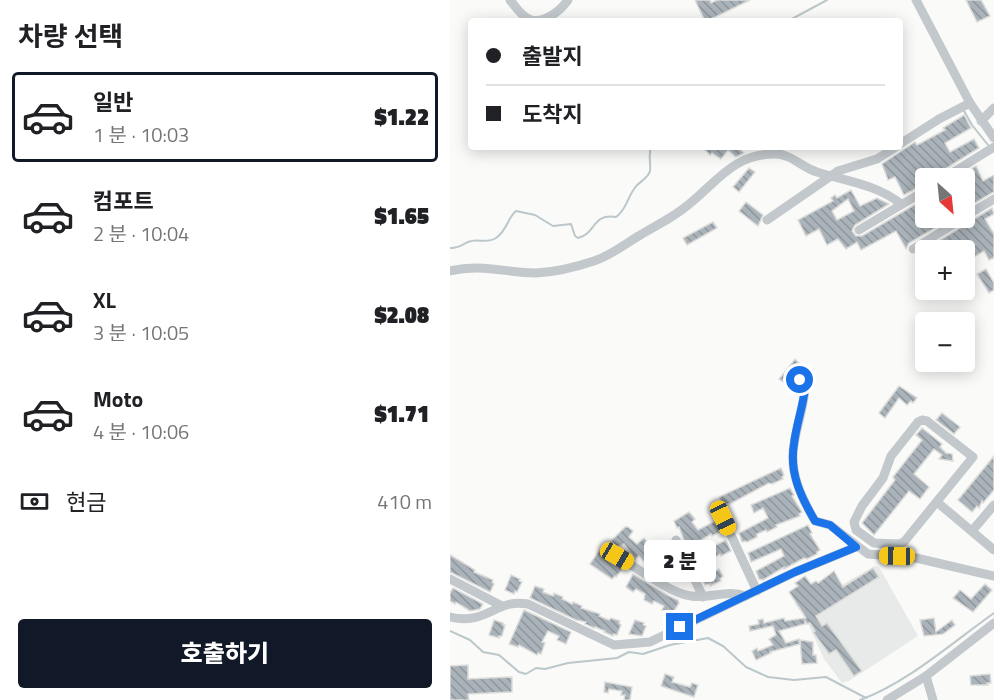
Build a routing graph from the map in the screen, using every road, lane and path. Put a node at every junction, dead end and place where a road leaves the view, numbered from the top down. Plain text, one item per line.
1 (510, 0) edge
2 (567, 0) edge
3 (916, 0) edge
4 (527, 18) edge
5 (542, 18) edge
6 (970, 103) junction
7 (994, 108) edge
8 (981, 121) junction
9 (994, 138) edge
10 (903, 142) edge
11 (992, 149) edge
12 (891, 150) edge
13 (961, 168) edge
14 (832, 175) junction
15 (915, 196) edge
16 (994, 200) edge
17 (902, 204) junction
18 (975, 211) edge
19 (767, 220) dead end
20 (946, 228) edge
21 (859, 230) dead end
22 (913, 249) dead end
23 (450, 271) edge
24 (800, 380) dead end
25 (937, 502) junction
26 (994, 505) edge
27 (723, 518) dead end
28 (972, 531) junction
29 (676, 540) dead end
30 (856, 547) junction
31 (994, 550) edge
32 (617, 556) dead end
33 (994, 576) edge
34 (450, 579) edge
35 (757, 591) junction
36 (747, 596) junction
37 (704, 597) junction
38 (502, 606) junction
39 (450, 617) edge
40 (994, 624) edge
41 (926, 676) junction
42 (887, 700) edge
43 (933, 700) edge

1 - 4 street
2 - 5 street
3 - 6 street
6 - 8 street
6 - 10 street
7 - 8 street
8 - 9 street
11 - 13 street
12 - 14 street
14 - 17 street
14 - 19 street
14 - 23 street
15 - 17 street
16 - 18 street
17 - 21 street
20 - 22 street
24 - 30 street
25 - 25 street
25 - 28 street
26 - 28 street
27 - 35 street
28 - 31 street
29 - 37 street
30 - 33 street
30 - 35 street
32 - 37 street
34 - 38 street
35 - 36 street
36 - 37 street
36 - 38 street
38 - 39 street
40 - 41 street
41 - 42 street
41 - 43 street

